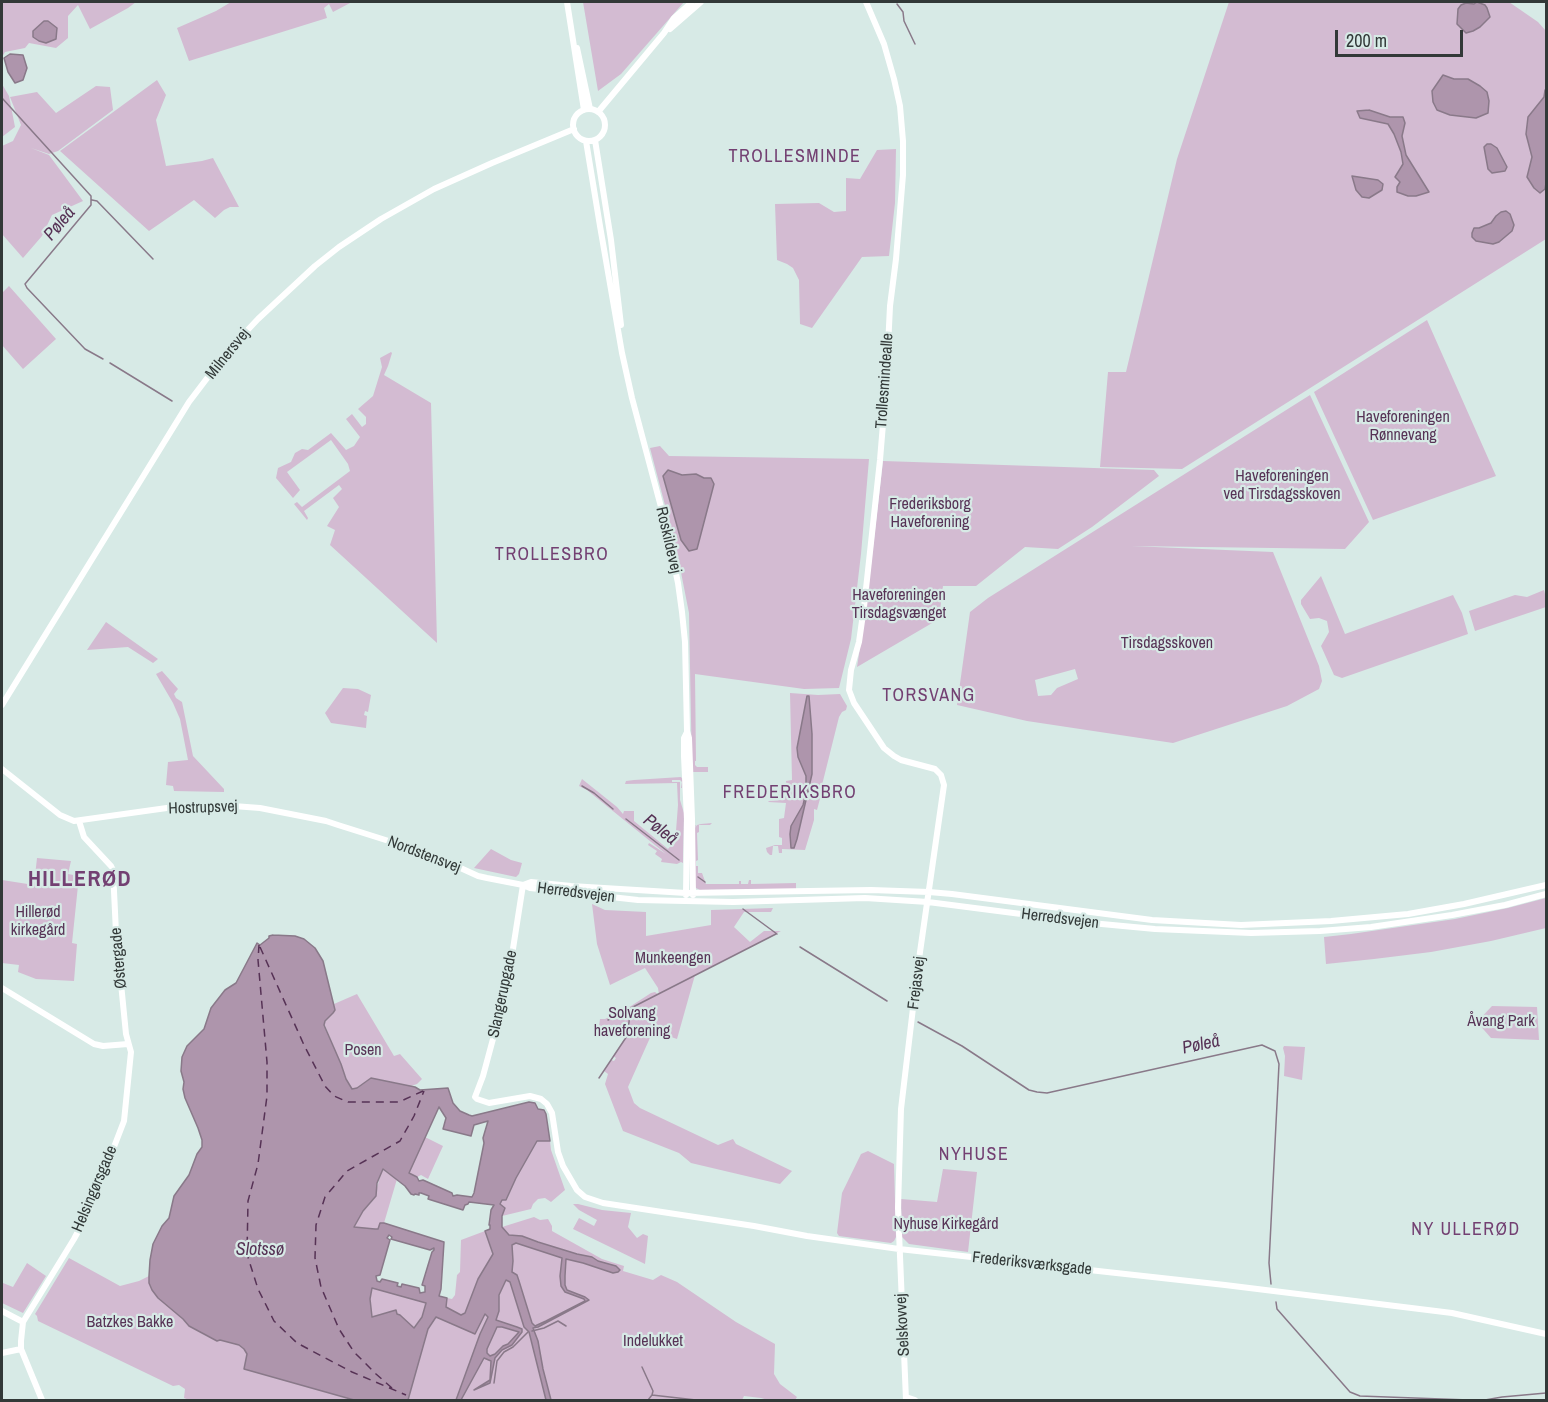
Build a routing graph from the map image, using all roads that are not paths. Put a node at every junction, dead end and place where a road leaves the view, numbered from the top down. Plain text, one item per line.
1 (567, 2) edge
2 (692, 2) edge
3 (701, 2) edge
4 (866, 2) edge
5 (664, 33) junction
6 (587, 110) junction
7 (598, 112) junction
8 (573, 129) junction
9 (595, 140) junction
10 (586, 141) junction
11 (609, 224) junction
12 (600, 226) junction
13 (622, 353) junction
14 (2, 705) edge
15 (890, 753) joint
16 (2, 769) edge
17 (80, 821) junction
18 (326, 821) joint
19 (523, 885) junction
20 (1546, 885) edge
21 (928, 892) junction
22 (689, 893) junction
23 (1546, 894) edge
24 (689, 902) junction
25 (928, 902) junction
26 (2, 988) edge
27 (128, 1044) junction
28 (477, 1099) joint
29 (899, 1249) junction
30 (2, 1311) edge
31 (23, 1322) junction
32 (1546, 1334) edge
33 (21, 1349) junction
34 (2, 1353) edge
35 (906, 1399) edge
36 (42, 1401) edge
37 (915, 1401) edge

1 - 6 street
2 - 5 street
3 - 5 street
4 - 15 street, Trollesmindealle
5 - 7 street
6 - 7 street
6 - 8 street
7 - 9 street
8 - 10 street
8 - 14 street, Milnersvej
9 - 10 street
9 - 11 street, Roskildevej
10 - 12 street, Roskildevej
11 - 12 street
11 - 13 street, Roskildevej
12 - 13 street, Roskildevej
13 - 22 street, Roskildevej
15 - 21 street, Frejasvej
16 - 17 street
17 - 18 street, Hostrupsvej
17 - 27 street, Østergade
18 - 19 street, Nordstensvej
19 - 22 street, Herredsvejen
19 - 24 street, Herredsvejen
19 - 28 street, Slangerupgade
20 - 21 street, Herredsvejen
21 - 22 street, Herredsvejen
21 - 25 street, Frejasvej
22 - 24 street, Roskildevej
23 - 25 street, Herredsvejen
24 - 25 street, Herredsvejen
25 - 29 street, Frejasvej
26 - 27 street
27 - 31 street, Helsingørsgade
28 - 29 street, Frederiksværksgade
29 - 32 street, Frederiksværksgade
29 - 35 street, Selskovvej
30 - 31 street
31 - 33 street
33 - 34 street
33 - 36 street
35 - 37 street

